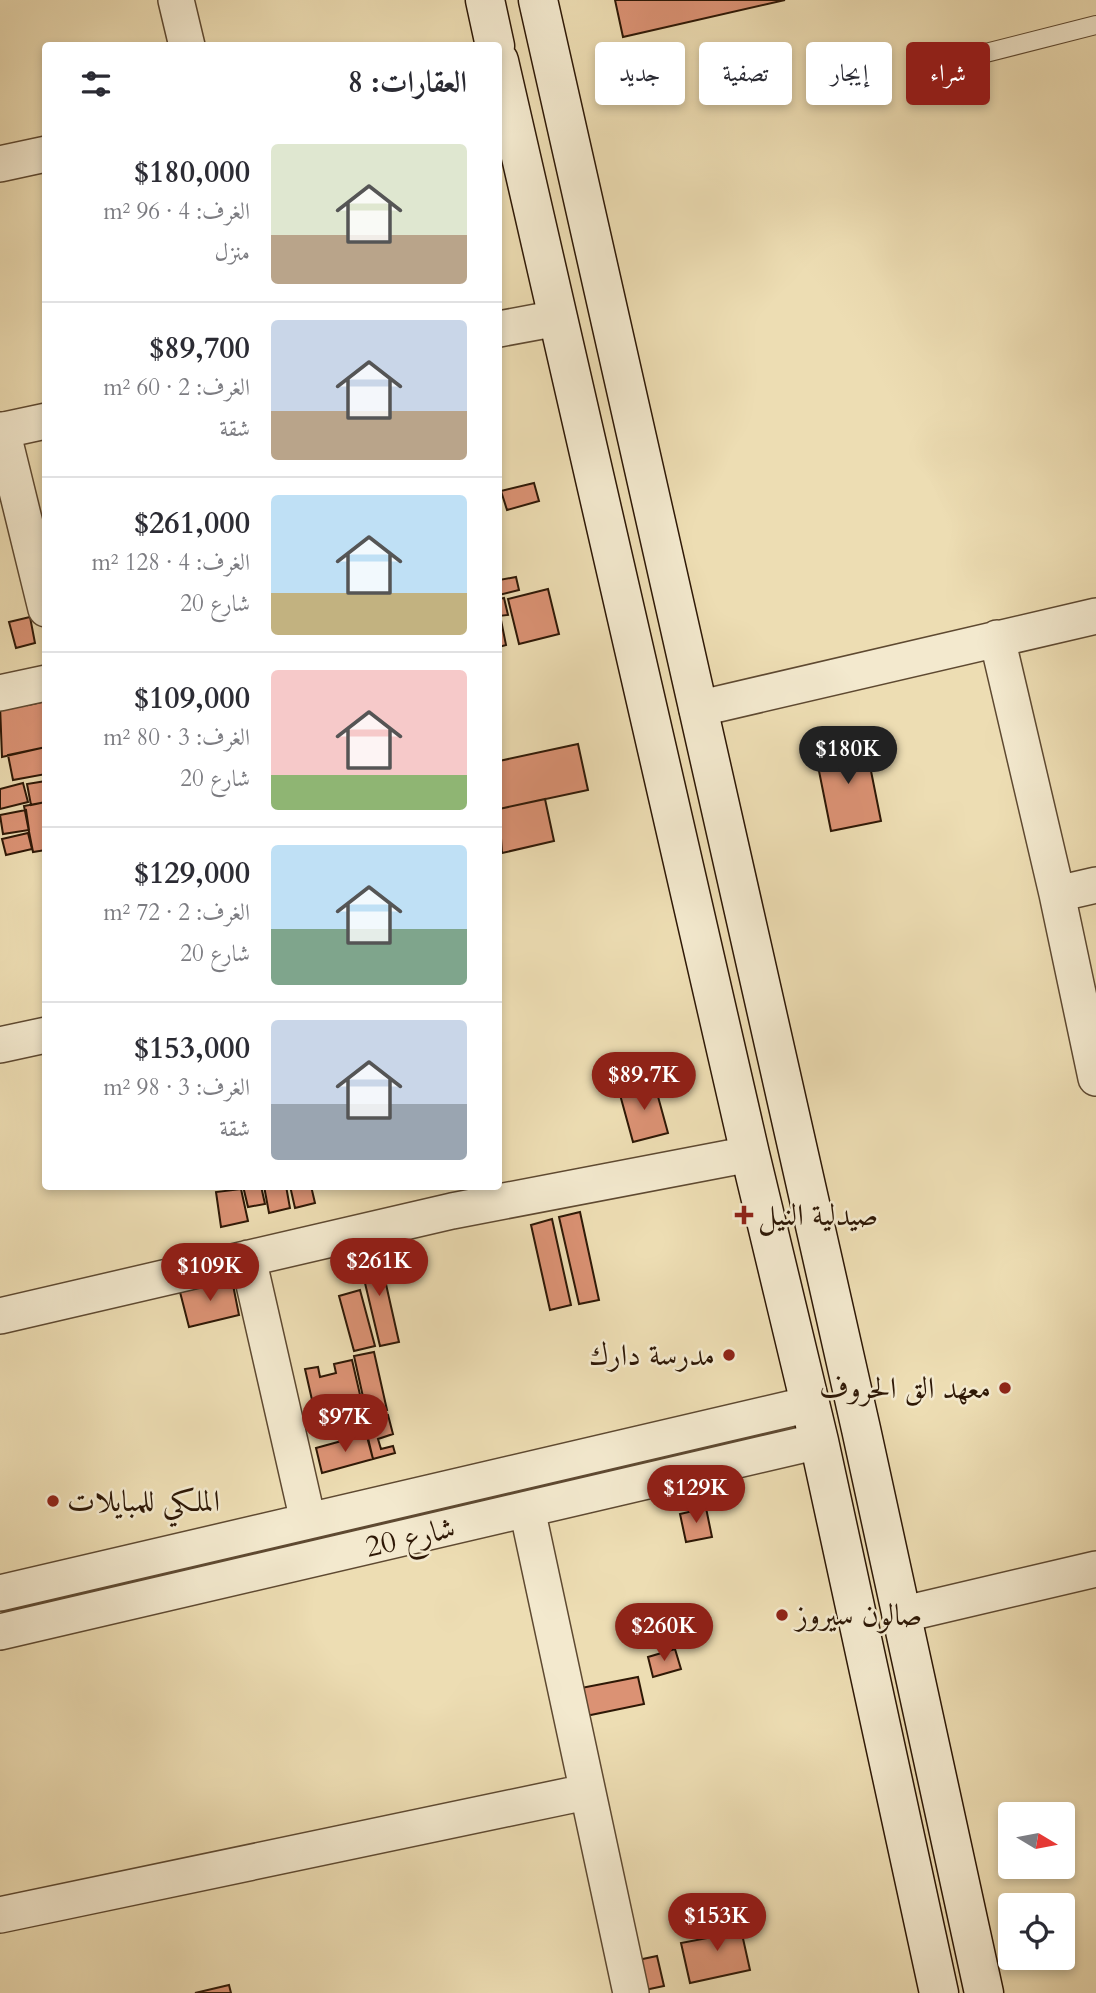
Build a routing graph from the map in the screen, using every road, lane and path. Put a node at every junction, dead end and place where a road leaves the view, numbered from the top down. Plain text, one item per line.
1 (176, 0) edge
2 (485, 0) edge
3 (538, 0) edge
4 (1096, 24) edge
5 (186, 42) edge
6 (494, 42) edge
7 (990, 52) edge
8 (503, 78) edge
9 (559, 93) junction
10 (42, 155) edge
11 (0, 164) edge
12 (590, 232) junction
13 (542, 249) junction
14 (558, 317) junction
15 (502, 328) edge
16 (42, 422) edge
17 (1, 431) edge
18 (42, 593) edge
19 (1096, 616) edge
20 (997, 638) junction
21 (42, 684) edge
22 (0, 693) edge
23 (696, 709) junction
24 (1096, 885) edge
25 (1056, 894) junction
26 (42, 1036) edge
27 (0, 1045) edge
28 (1096, 1078) edge
29 (750, 1154) junction
30 (449, 1199) edge
31 (248, 1258) junction
32 (0, 1316) edge
33 (810, 1404) junction
34 (819, 1441) junction
35 (527, 1509) junction
36 (307, 1521) junction
37 (1096, 1569) edge
38 (0, 1593) edge
39 (900, 1615) junction
40 (0, 1632) edge
41 (586, 1793) junction
42 (0, 1915) edge
43 (631, 1993) edge
44 (939, 1993) edge
45 (984, 1993) edge

1 - 5 street
2 - 6 main road
3 - 9 main road
4 - 7 lane
8 - 9 main road
8 - 13 main road
9 - 12 main road
10 - 11 street
12 - 13 main road
12 - 23 main road
13 - 14 main road
14 - 15 street
14 - 29 main road
16 - 17 street
17 - 18 street
19 - 20 street
20 - 23 street
20 - 25 street
21 - 22 street
23 - 39 main road
24 - 25 street
25 - 28 street
26 - 27 street
29 - 30 street
29 - 33 main road
30 - 31 street
31 - 32 street
31 - 36 street
33 - 34 main road
33 - 36 street, شارع 20
34 - 35 street, شارع 20
34 - 44 main road
35 - 40 street, شارع 20
35 - 41 street
36 - 38 street, شارع 20
37 - 39 street
39 - 45 main road
41 - 42 street
41 - 43 street

